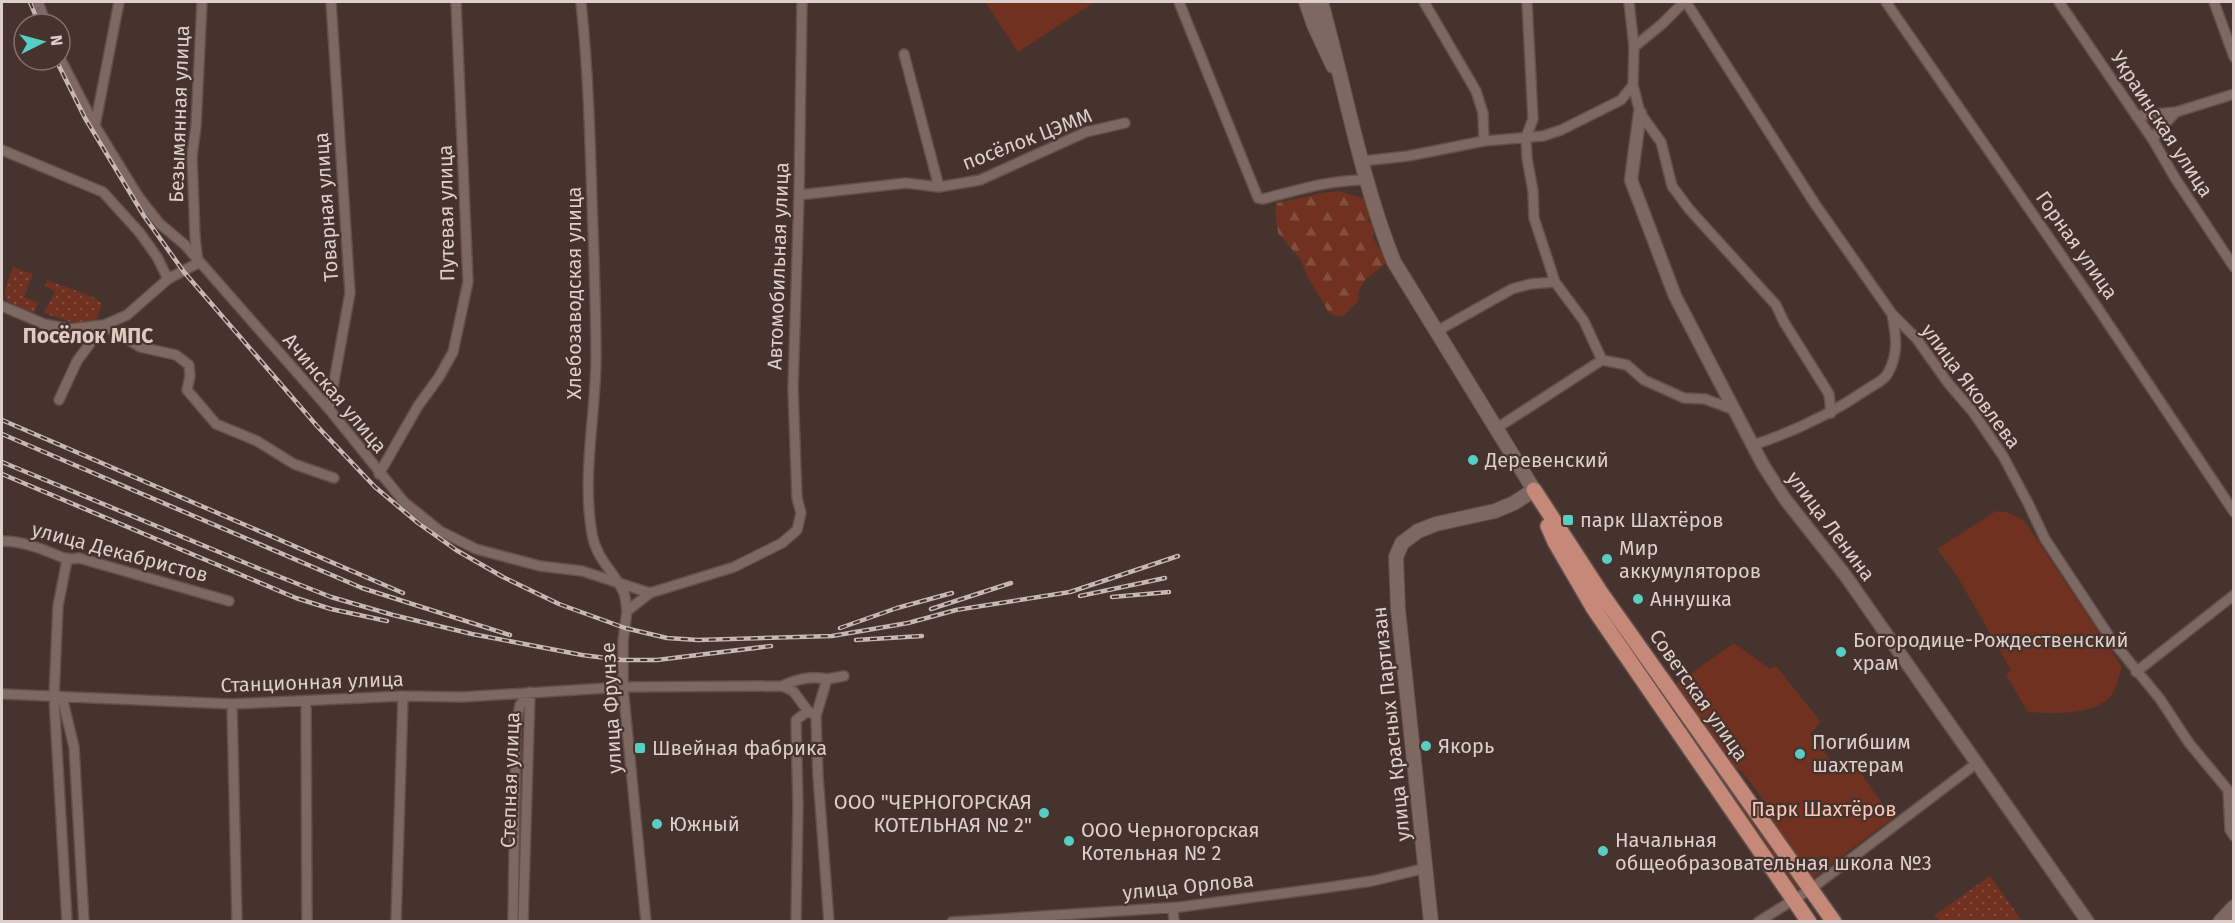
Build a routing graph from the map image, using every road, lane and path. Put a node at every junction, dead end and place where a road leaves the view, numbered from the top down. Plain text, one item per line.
1 (119, 2) edge
2 (201, 2) edge
3 (331, 2) edge
4 (456, 2) edge
5 (581, 2) edge
6 (802, 2) edge
7 (1179, 2) edge
8 (1306, 2) edge
9 (1322, 2) edge
10 (1424, 2) edge
11 (1527, 2) edge
12 (1629, 2) edge
13 (1685, 2) edge
14 (1886, 2) edge
15 (2059, 2) edge
16 (2214, 2) edge
17 (1634, 47) junction
18 (904, 54) dead end
19 (2234, 57) edge
20 (67, 72) edge
21 (1633, 85) junction
22 (1345, 94) junction
23 (2234, 94) edge
24 (2176, 112) junction
25 (1640, 113) junction
26 (2136, 116) junction
27 (1125, 123) dead end
28 (95, 126) junction
29 (1526, 137) junction
30 (1484, 141) junction
31 (2153, 141) junction
32 (2, 150) edge
33 (1363, 161) junction
34 (1368, 180) junction
35 (939, 187) junction
36 (799, 195) junction
37 (198, 263) junction
38 (2234, 267) edge
39 (168, 279) junction
40 (1555, 282) junction
41 (2, 306) edge
42 (1892, 314) junction
43 (104, 325) junction
44 (1437, 331) junction
45 (1602, 360) junction
46 (59, 400) dead end
47 (329, 409) junction
48 (1732, 409) junction
49 (1831, 413) junction
50 (1497, 428) junction
51 (1753, 445) junction
52 (380, 474) junction
53 (334, 478) dead end
54 (1534, 490) junction
55 (2234, 512) edge
56 (2, 541) edge
57 (67, 560) junction
58 (618, 583) junction
59 (650, 593) junction
60 (2234, 595) edge
61 (229, 601) dead end
62 (627, 611) junction
63 (2136, 672) junction
64 (844, 676) dead end
65 (827, 679) junction
66 (782, 686) junction
67 (623, 687) junction
68 (530, 692) junction
69 (2, 694) edge
70 (403, 696) junction
71 (58, 697) junction
72 (306, 701) junction
73 (232, 704) junction
74 (812, 713) junction
75 (1977, 763) junction
76 (2230, 793) edge
77 (2234, 836) edge
78 (1426, 868) junction
79 (1811, 889) junction
80 (1795, 900) junction
81 (2234, 907) edge
82 (1173, 908) junction
83 (67, 921) edge
84 (84, 921) edge
85 (237, 921) edge
86 (307, 921) edge
87 (396, 921) edge
88 (513, 921) edge
89 (523, 921) edge
90 (646, 921) edge
91 (795, 921) edge
92 (829, 921) edge
93 (952, 921) edge
94 (966, 921) edge
95 (1174, 921) edge
96 (1431, 921) edge
97 (1758, 921) edge
98 (1809, 921) edge
99 (1834, 921) edge
100 (2088, 921) edge
101 (2220, 921) edge

1 - 28 street
2 - 37 street, Безымянная улица
3 - 47 street, Товарная улица
4 - 52 street, Путевая улица
5 - 58 street, Хлебозаводская улица
6 - 36 street, Автомобильная улица
7 - 34 street
8 - 22 main road, Советская улица
9 - 22 main road, Советская улица
10 - 30 street
11 - 29 street
12 - 17 street
13 - 17 street
13 - 42 street, улица Яковлева
14 - 55 street, Горная улица
15 - 26 street, Украинская улица
16 - 19 street
17 - 21 street
18 - 35 street
20 - 28 street, Ачинская улица
21 - 25 street
21 - 29 street
22 - 33 main road, Советская улица
23 - 24 street
24 - 26 street
24 - 31 street
25 - 48 street, улица Ленина
25 - 49 street
26 - 31 street, Украинская улица
27 - 35 street, посёлок ЦЭММ
28 - 37 street, Ачинская улица
29 - 30 street
29 - 40 street
30 - 33 street
31 - 38 street, Украинская улица
32 - 39 street
33 - 34 main road, Советская улица
34 - 44 main road, Советская улица
35 - 36 street, посёлок ЦЭММ
36 - 59 street, Автомобильная улица
37 - 39 street
37 - 47 street, Ачинская улица
39 - 43 street
40 - 44 street
40 - 45 street
41 - 43 street
42 - 49 street
42 - 63 street, улица Яковлева
43 - 46 street
43 - 53 street
44 - 50 main road, Советская улица
45 - 48 street
45 - 50 street
47 - 52 street, Ачинская улица
48 - 51 street, улица Ленина
49 - 51 street
50 - 54 main road, Советская улица
51 - 75 street, улица Ленина
52 - 58 street, Ачинская улица
54 - 78 main road, улица Красных Партизан
54 - 79 main road, Советская улица
54 - 80 main road, Советская улица
56 - 57 street, улица Декабристов
57 - 61 street, улица Декабристов
57 - 71 street
58 - 59 street, Ачинская улица
58 - 62 street, Хлебозаводская улица
59 - 62 street
60 - 63 street
62 - 67 street, улица Фрунзе
63 - 76 street, улица Яковлева
64 - 65 street, Станционная улица
65 - 66 street, Станционная улица
65 - 74 street
66 - 67 street, Станционная улица
66 - 74 street
67 - 68 street, Станционная улица
67 - 90 street, улица Фрунзе
68 - 70 street, Станционная улица
68 - 88 street, Степная улица
68 - 89 street, Степная улица
69 - 71 street, Станционная улица
70 - 72 street, Станционная улица
70 - 87 street
71 - 73 street, Станционная улица
71 - 83 street
71 - 84 street
72 - 73 street, Станционная улица
72 - 86 street
73 - 85 street
74 - 91 street
74 - 92 street
75 - 79 street
75 - 100 street, улица Ленина
76 - 77 street, улица Яковлева
78 - 82 street, улица Орлова
78 - 96 main road, улица Красных Партизан
79 - 80 street
79 - 99 main road, Советская улица
80 - 97 street
80 - 98 main road, Советская улица
81 - 101 main road
82 - 94 street, улица Орлова
82 - 95 street
93 - 94 street, улица Орлова

